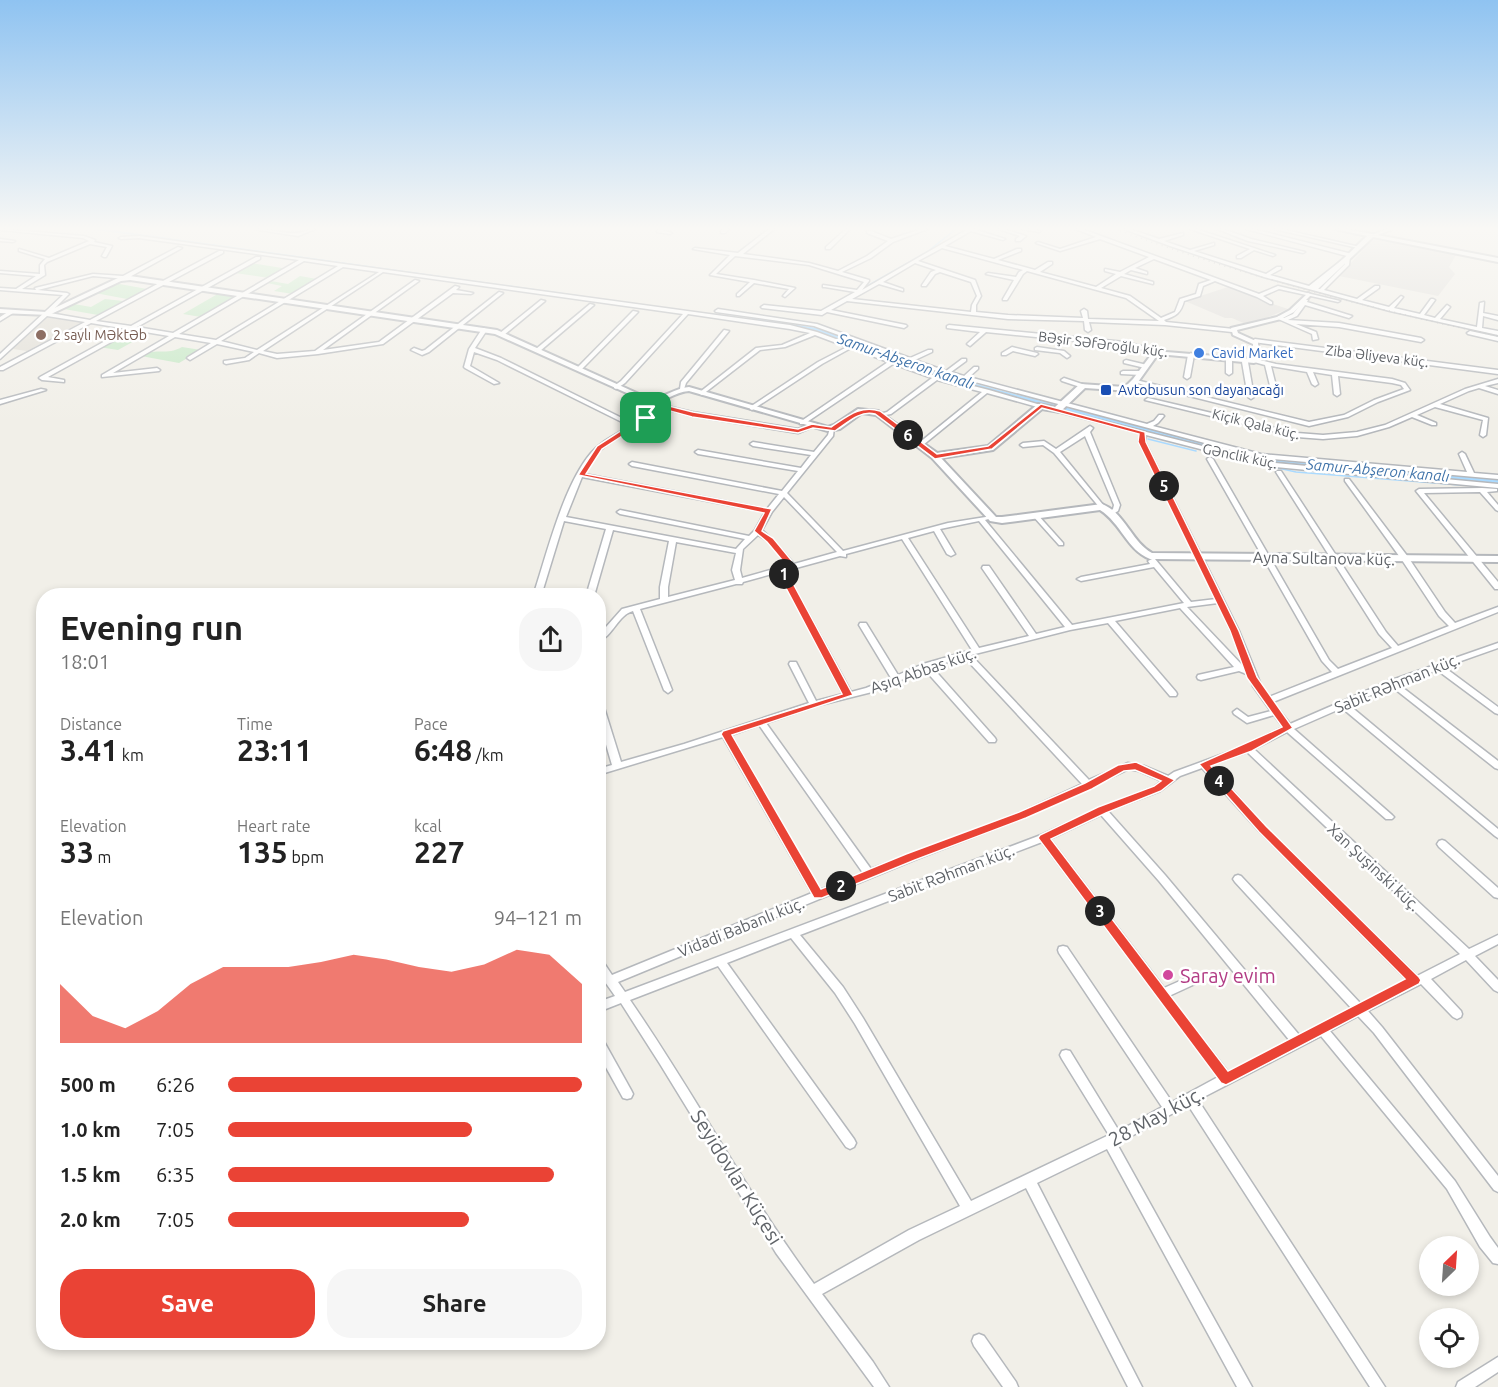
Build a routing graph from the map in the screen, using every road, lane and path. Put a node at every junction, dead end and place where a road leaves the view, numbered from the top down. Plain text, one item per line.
1 (63, 294) edge
2 (89, 294) edge
3 (141, 294) edge
4 (192, 294) edge
5 (244, 294) joint
6 (295, 294) edge
7 (346, 294) edge
8 (399, 294) edge
9 (449, 294) edge
10 (500, 294) edge
11 (539, 294) edge
12 (787, 294) edge
13 (855, 294) edge
14 (978, 294) edge
15 (1008, 294) edge
16 (1110, 294) edge
17 (1198, 294) edge
18 (1253, 294) edge
19 (1264, 294) edge
20 (1311, 294) edge
21 (1312, 294) edge
22 (1324, 294) edge
23 (1326, 294) edge
24 (1368, 294) edge
25 (785, 296) dead end
26 (1259, 296) junction
27 (1401, 297) dead end
28 (1005, 299) dead end
29 (285, 300) junction
30 (848, 300) junction
31 (1433, 300) dead end
32 (543, 301) dead end
33 (1358, 301) junction
34 (1270, 303) dead end
35 (1304, 303) junction
36 (1482, 303) dead end
37 (592, 305) dead end
38 (327, 306) junction
39 (764, 307) dead end
40 (1447, 307) dead end
41 (1390, 309) junction
42 (0, 310) edge
43 (718, 311) dead end
44 (828, 311) junction
45 (1084, 311) dead end
46 (11, 312) junction
47 (635, 312) dead end
48 (372, 313) junction
49 (45, 314) junction
50 (686, 314) junction
51 (840, 314) junction
52 (973, 314) junction
53 (1480, 314) junction
54 (994, 316) junction
55 (1349, 316) dead end
56 (1420, 316) junction
57 (1498, 318) edge
58 (0, 319) edge
59 (1087, 319) junction
60 (414, 320) junction
61 (1284, 320) junction
62 (1436, 320) junction
63 (89, 321) junction
64 (1162, 323) junction
65 (460, 326) junction
66 (822, 326) junction
67 (904, 326) dead end
68 (949, 327) dead end
69 (129, 328) junction
70 (1479, 329) junction
71 (484, 330) junction
72 (1088, 330) dead end
73 (1233, 330) junction
74 (726, 331) dead end
75 (987, 331) junction
76 (815, 333) junction
77 (1498, 333) edge
78 (502, 334) junction
79 (173, 335) junction
80 (1045, 338) junction
81 (1315, 339) dead end
82 (1498, 339) edge
83 (1421, 340) dead end
84 (1255, 341) junction
85 (217, 342) junction
86 (970, 344) dead end
87 (852, 346) junction
88 (472, 349) junction
89 (9, 350) junction
90 (260, 350) junction
91 (414, 350) dead end
92 (538, 350) junction
93 (930, 351) dead end
94 (1159, 351) junction
95 (30, 352) junction
96 (316, 352) junction
97 (1004, 354) dead end
98 (1035, 354) junction
99 (1191, 355) junction
100 (1067, 356) dead end
101 (1440, 356) dead end
102 (0, 357) edge
103 (190, 358) dead end
104 (910, 360) junction
105 (964, 360) dead end
106 (1229, 360) junction
107 (1256, 361) junction
108 (226, 362) dead end
109 (892, 362) junction
110 (1126, 362) dead end
111 (1245, 362) junction
112 (1442, 364) junction
113 (1268, 365) junction
114 (976, 368) dead end
115 (1, 369) edge
116 (579, 369) junction
117 (157, 370) dead end
118 (1143, 370) junction
119 (1309, 370) junction
120 (1498, 372) edge
121 (947, 373) junction
122 (1123, 373) dead end
123 (1229, 373) dead end
124 (1335, 373) junction
125 (1187, 377) dead end
126 (936, 378) junction
127 (965, 378) junction
128 (1064, 380) dead end
129 (62, 381) dead end
130 (1498, 381) edge
131 (1136, 382) junction
132 (496, 383) dead end
133 (1315, 384) dead end
134 (1083, 386) junction
135 (616, 387) junction
136 (1459, 387) dead end
137 (1481, 387) junction
138 (682, 388) junction
139 (43, 390) dead end
140 (1467, 390) junction
141 (987, 391) junction
142 (1498, 392) edge
143 (702, 393) junction
144 (1275, 394) dead end
145 (1337, 394) dead end
146 (1251, 397) dead end
147 (1148, 400) dead end
148 (0, 402) edge
149 (656, 403) junction
150 (1436, 405) junction
151 (1041, 406) junction
152 (1061, 407) junction
153 (752, 408) junction
154 (1413, 415) junction
155 (882, 416) junction
156 (1161, 416) dead end
157 (1095, 420) junction
158 (802, 423) junction
159 (1434, 424) dead end
160 (1149, 425) junction
161 (634, 426) junction
162 (812, 426) junction
163 (832, 429) junction
164 (1087, 432) junction
165 (1143, 433) junction
166 (1483, 435) dead end
167 (753, 444) dead end
168 (921, 444) junction
169 (1023, 445) dead end
170 (698, 452) dead end
171 (1056, 452) junction
172 (816, 454) junction
173 (1462, 454) dead end
174 (935, 456) junction
175 (1210, 459) dead end
176 (632, 464) dead end
177 (803, 470) junction
178 (1279, 472) dead end
179 (1471, 474) junction
180 (582, 475) junction
181 (1498, 477) edge
182 (1347, 480) dead end
183 (1498, 486) edge
184 (1482, 490) junction
185 (1498, 490) edge
186 (784, 493) junction
187 (1102, 507) junction
188 (1498, 509) edge
189 (769, 511) junction
190 (620, 512) dead end
191 (1112, 513) junction
192 (1035, 515) junction
193 (985, 518) junction
194 (563, 519) junction
195 (610, 527) junction
196 (936, 529) junction
197 (758, 531) junction
198 (749, 538) junction
199 (904, 538) junction
200 (674, 539) junction
201 (1061, 544) dead end
202 (738, 552) junction
203 (951, 554) dead end
204 (843, 555) junction
205 (1150, 556) junction
206 (1198, 557) junction
207 (1268, 558) junction
208 (1336, 558) junction
209 (1405, 559) junction
210 (1474, 559) junction
211 (1498, 559) edge
212 (1155, 565) junction
213 (793, 567) junction
214 (986, 568) dead end
215 (782, 571) junction
216 (1082, 579) dead end
217 (739, 582) junction
218 (1498, 587) edge
219 (540, 588) edge
220 (592, 588) edge
221 (664, 601) junction
222 (1219, 601) junction
223 (1185, 605) junction
224 (636, 608) junction
225 (1498, 609) edge
226 (1110, 620) junction
227 (863, 625) dead end
228 (1454, 627) junction
229 (1070, 628) junction
230 (606, 633) edge
231 (1034, 637) junction
232 (1498, 645) edge
233 (1397, 649) junction
234 (977, 651) junction
235 (966, 654) junction
236 (793, 664) dead end
237 (927, 666) junction
238 (1438, 667) junction
239 (1240, 668) junction
240 (1250, 673) junction
241 (1337, 673) junction
242 (1201, 677) dead end
243 (897, 680) junction
244 (1392, 683) junction
245 (668, 690) dead end
246 (1173, 694) dead end
247 (848, 695) junction
248 (1269, 700) junction
249 (814, 704) junction
250 (1343, 704) junction
251 (1498, 711) edge
252 (1237, 712) dead end
253 (1276, 712) junction
254 (761, 722) junction
255 (606, 728) edge
256 (1288, 728) junction
257 (726, 734) junction
258 (992, 740) dead end
259 (1248, 748) junction
260 (1204, 764) junction
261 (617, 765) junction
262 (1498, 766) edge
263 (606, 769) edge
264 (1170, 780) junction
265 (1089, 786) junction
266 (1102, 810) junction
267 (1389, 816) dead end
268 (1498, 834) edge
269 (1044, 838) junction
270 (1442, 844) dead end
271 (869, 874) junction
272 (1238, 879) dead end
273 (1498, 894) edge
274 (818, 895) junction
275 (793, 934) junction
276 (1498, 939) edge
277 (1063, 950) dead end
278 (1467, 954) junction
279 (721, 962) junction
280 (606, 973) edge
281 (1418, 979) junction
282 (611, 980) junction
283 (1191, 981) dead end
284 (1498, 987) edge
285 (1162, 994) junction
286 (624, 997) junction
287 (606, 1005) edge
288 (1359, 1009) junction
289 (1456, 1014) dead end
290 (1322, 1029) junction
291 (1298, 1042) junction
292 (1066, 1055) dead end
293 (606, 1056) edge
294 (1226, 1079) junction
295 (627, 1094) dead end
296 (1190, 1098) junction
297 (1170, 1108) junction
298 (1113, 1140) junction
299 (850, 1143) dead end
300 (1029, 1180) junction
301 (1498, 1186) edge
302 (969, 1209) junction
303 (1498, 1258) edge
304 (813, 1292) junction
305 (979, 1341) dead end
306 (1498, 1364) edge
307 (882, 1387) edge
308 (1011, 1387) edge
309 (1135, 1387) edge
310 (1245, 1387) edge
311 (1378, 1387) edge
312 (1463, 1387) edge

1 - 49 street
2 - 49 street
3 - 63 street
4 - 69 street
5 - 29 street
5 - 79 street
6 - 29 street
7 - 38 street
8 - 48 street
9 - 60 street
10 - 65 street
11 - 50 street
12 - 25 street
13 - 30 street
14 - 52 street
15 - 28 street
16 - 64 street
17 - 64 street
18 - 26 street
19 - 26 street
20 - 61 street
21 - 35 street
22 - 82 street
23 - 33 street
24 - 33 street
26 - 34 street
27 - 41 street
29 - 38 street
29 - 85 street
30 - 44 street
30 - 52 street
31 - 56 street
32 - 78 street
33 - 41 street
35 - 55 street
35 - 61 street
36 - 53 street
37 - 92 street
38 - 48 street
38 - 90 street
39 - 44 street
40 - 62 street
41 - 56 street
42 - 46 street
43 - 66 street
44 - 51 street
45 - 59 street
46 - 49 street
46 - 58 street
47 - 116 street
48 - 60 street
48 - 96 street
49 - 63 street
49 - 89 street
50 - 76 street
50 - 135 street
51 - 66 street
51 - 67 street
52 - 54 street
53 - 57 street
53 - 70 street
54 - 59 street
54 - 75 street
56 - 62 street
59 - 64 street
59 - 72 street
60 - 65 street
60 - 96 street
61 - 73 street
61 - 81 street
61 - 83 street
62 - 70 street
63 - 69 street
63 - 95 street
64 - 73 street
65 - 71 street
65 - 91 street
66 - 104 street
68 - 75 street, Bəşir Səfəroğlu küç.
69 - 79 street
69 - 129 street
70 - 77 street
71 - 78 street
71 - 88 street
73 - 84 street
74 - 138 street
75 - 80 street, Bəşir Səfəroğlu küç.
75 - 86 street
76 - 87 street
76 - 143 street
78 - 92 street
79 - 85 street
79 - 117 street
80 - 94 street, Bəşir Səfəroğlu küç.
80 - 98 street
84 - 107 street
84 - 112 street, Ziba Əliyeva küç.
85 - 90 street
85 - 103 street
87 - 109 street
87 - 153 street
88 - 132 street
88 - 161 street
89 - 95 street
89 - 102 street
90 - 96 street
90 - 108 street
92 - 116 street
93 - 104 street
94 - 99 street, Bəşir Səfəroğlu küç.
94 - 118 street
95 - 115 street
97 - 98 street
98 - 100 street
99 - 106 street, Bəşir Səfəroğlu küç.
99 - 125 street
101 - 112 street
104 - 121 street
105 - 121 street
106 - 111 street, Bəşir Səfəroğlu küç.
106 - 123 street
107 - 111 street, Bəşir Səfəroğlu küç.
107 - 113 street, Bəşir Səfəroğlu küç.
109 - 126 street
109 - 158 street
110 - 118 street
111 - 146 street
112 - 120 street, Ziba Əliyeva küç.
113 - 119 street, Bəşir Səfəroğlu küç.
113 - 144 street
114 - 127 street
116 - 135 street
118 - 122 street
118 - 131 street
119 - 124 street, Bəşir Səfəroğlu küç.
119 - 133 street
121 - 127 street
124 - 131 street, Bəşir Səfəroğlu küç.
124 - 145 street
126 - 141 street
126 - 155 street
127 - 152 street
128 - 134 street
130 - 137 street, Kiçik Qala küç.
131 - 134 street
134 - 152 street
135 - 149 street
136 - 140 street
137 - 140 street, Kiçik Qala küç.
137 - 142 street
138 - 143 street
138 - 149 street
139 - 148 street
140 - 150 street, Kiçik Qala küç.
141 - 151 street
141 - 168 street
143 - 153 street
147 - 154 street, Kiçik Qala küç.
149 - 161 street
149 - 162 street
150 - 154 street, Kiçik Qala küç.
150 - 166 street
151 - 152 street
151 - 174 street
152 - 157 street, Gənclik küç.
152 - 160 street, Gənclik küç.
153 - 158 street
154 - 159 street
155 - 163 street
155 - 168 street
156 - 160 street
157 - 164 street
157 - 165 street, Gənclik küç.
158 - 162 street
160 - 179 street, Gənclik küç.
161 - 180 street
162 - 163 street
163 - 172 street
164 - 171 street
164 - 191 street
165 - 183 street, Gənclik küç.
165 - 206 street
167 - 172 street
168 - 174 street
169 - 171 street
170 - 177 street
171 - 187 street
172 - 177 street
173 - 179 street
174 - 193 street
175 - 207 street
176 - 186 street
177 - 186 street
178 - 208 street
179 - 181 street, Gənclik küç.
180 - 189 street
180 - 194 street
182 - 209 street
184 - 185 street
184 - 188 street
184 - 210 street
186 - 189 street
186 - 204 street
187 - 191 street
187 - 192 street
189 - 197 street
190 - 198 street
191 - 205 street
192 - 193 street
192 - 201 street
193 - 196 street
193 - 229 street
194 - 195 street
194 - 219 street
195 - 200 street
195 - 220 street
196 - 199 street
196 - 203 street
197 - 198 street
197 - 213 street
198 - 202 street
199 - 204 street
199 - 234 street
200 - 202 street
200 - 221 street
202 - 217 street
204 - 213 street
205 - 206 street, Ayna Sultanova küç.
205 - 212 street
206 - 207 street, Ayna Sultanova küç.
206 - 222 street
207 - 208 street, Ayna Sultanova küç.
207 - 241 street
208 - 209 street, Ayna Sultanova küç.
208 - 233 street
209 - 210 street, Ayna Sultanova küç.
209 - 228 street
210 - 211 street, Ayna Sultanova küç.
210 - 218 street
212 - 216 street
212 - 223 street
213 - 215 street
214 - 231 street
215 - 217 street
215 - 247 street
217 - 221 street
221 - 224 street
222 - 223 street, Aşıq Abbas küç.
222 - 240 street
223 - 226 street, Aşıq Abbas küç.
223 - 239 street
224 - 230 street
224 - 245 street
225 - 228 street
226 - 229 street, Aşıq Abbas küç.
226 - 246 street
227 - 243 street
228 - 233 street
229 - 231 street, Aşıq Abbas küç.
231 - 234 street, Aşıq Abbas küç.
232 - 238 street, Sabit Rəhman küç.
233 - 241 street
234 - 235 street, Aşıq Abbas küç.
235 - 237 street, Aşıq Abbas küç.
235 - 265 street
236 - 249 street
237 - 243 street, Aşıq Abbas küç.
237 - 258 street
238 - 244 street, Sabit Rəhman küç.
238 - 251 street
239 - 240 street
239 - 242 street
240 - 248 street
241 - 248 street
243 - 247 street, Aşıq Abbas küç.
244 - 250 street, Sabit Rəhman küç.
244 - 262 street
247 - 249 street, Aşıq Abbas küç.
248 - 253 street
249 - 254 street, Aşıq Abbas küç.
250 - 256 street, Sabit Rəhman küç.
250 - 268 street
252 - 253 street
253 - 256 street
254 - 257 street, Aşıq Abbas küç.
254 - 271 street
255 - 261 street
256 - 259 street, Sabit Rəhman küç.
256 - 267 street
257 - 261 street, Aşıq Abbas küç.
257 - 274 street
259 - 260 street, Sabit Rəhman küç.
259 - 278 street, Xan Şuşinski küç.
260 - 264 street, Sabit Rəhman küç.
260 - 281 street
261 - 263 street, Aşıq Abbas küç.
264 - 265 street, Vidadi Babanlı küç.
264 - 266 street, Sabit Rəhman küç.
265 - 271 street, Vidadi Babanlı küç.
266 - 269 street, Sabit Rəhman küç.
266 - 291 street
269 - 275 street, Sabit Rəhman küç.
269 - 285 street
270 - 273 street
271 - 274 street, Vidadi Babanlı küç.
272 - 288 street
274 - 282 street, Vidadi Babanlı küç.
275 - 279 street, Sabit Rəhman küç.
275 - 302 street
276 - 278 street, 28 May küç.
277 - 297 street
278 - 281 street, 28 May küç.
278 - 284 street, Xan Şuşinski küç.
279 - 286 street, Sabit Rəhman küç.
279 - 299 street
280 - 282 street, Seyidovlar Küçesi
281 - 288 street, 28 May küç.
281 - 289 street
282 - 286 street, Seyidovlar Küçesi
283 - 285 street
285 - 294 street
286 - 287 street, Sabit Rəhman küç.
286 - 304 street, Seyidovlar Küçesi
288 - 290 street, 28 May küç.
288 - 301 street
290 - 291 street, 28 May küç.
290 - 303 street
291 - 294 street, 28 May küç.
292 - 298 street
293 - 295 street
294 - 296 street, 28 May küç.
296 - 297 street, 28 May küç.
296 - 311 street
297 - 298 street, 28 May küç.
298 - 300 street, 28 May küç.
298 - 310 street
300 - 302 street, 28 May küç.
300 - 309 street
302 - 304 street, 28 May küç.
304 - 307 street, Seyidovlar Küçesi
305 - 308 street
306 - 312 street

